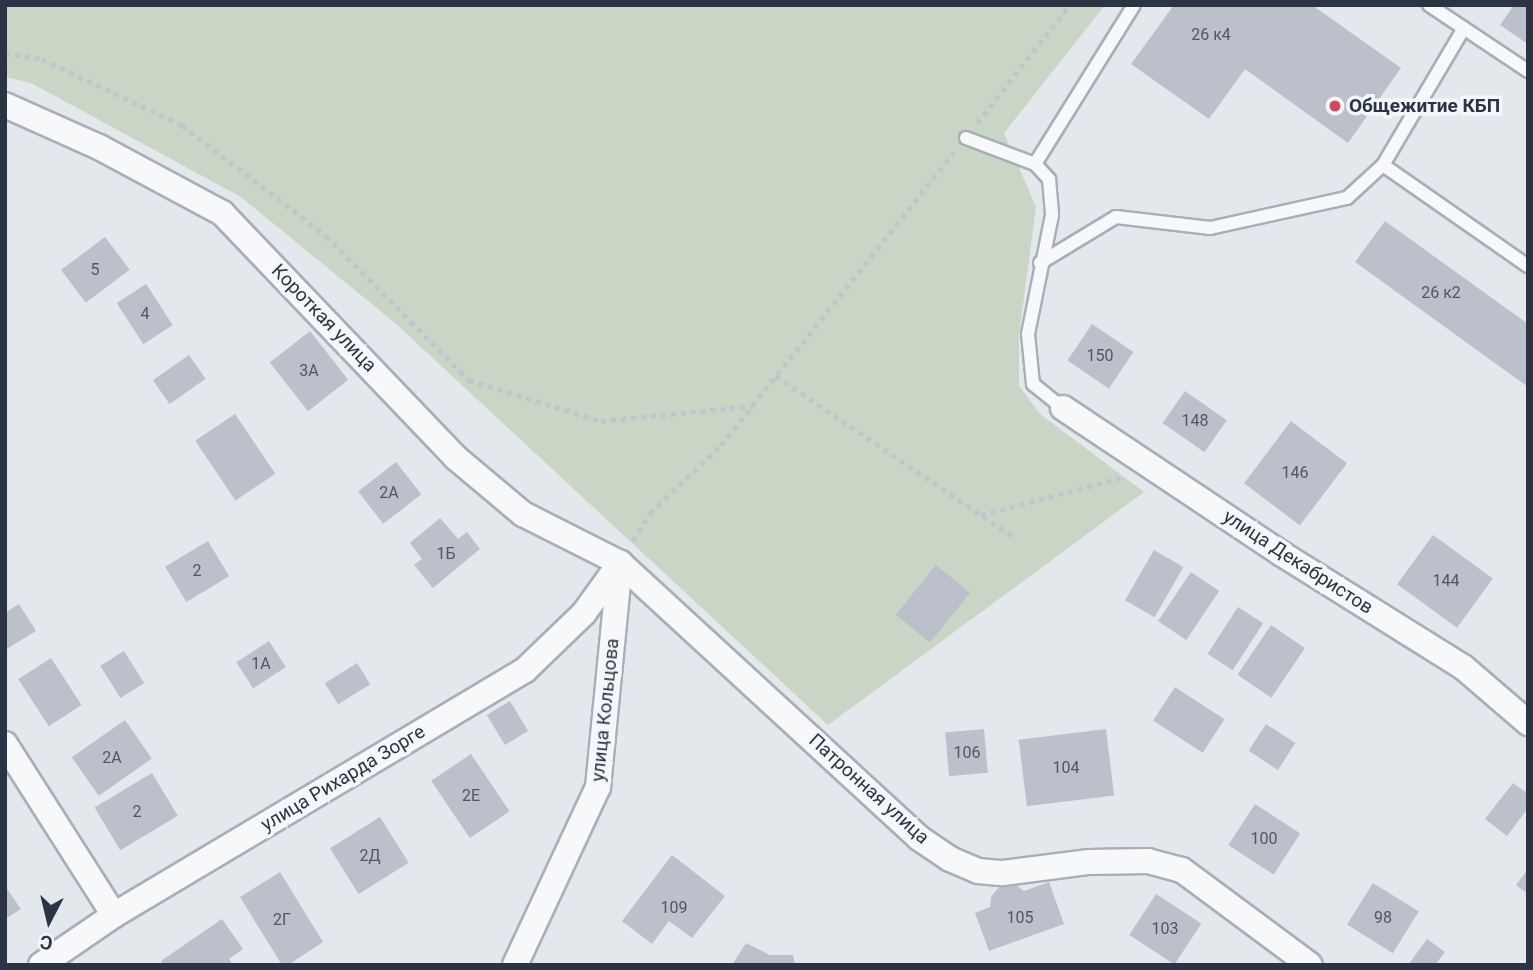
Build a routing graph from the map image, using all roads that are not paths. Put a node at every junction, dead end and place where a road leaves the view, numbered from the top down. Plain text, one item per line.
1 (1134, 5) edge
2 (1429, 5) edge
3 (1464, 28) junction
4 (1528, 71) edge
5 (5, 104) edge
6 (966, 138) road end
7 (1035, 164) junction
8 (1383, 165) junction
9 (1040, 263) junction
10 (1528, 266) edge
11 (1063, 408) joint
12 (620, 563) junction
13 (1528, 723) edge
14 (5, 744) edge
15 (114, 915) junction
16 (41, 965) edge
17 (515, 965) edge
18 (1310, 965) edge

1 - 7 lane
2 - 3 lane
3 - 4 lane
3 - 8 lane
5 - 12 street, Короткая улица
6 - 7 lane
7 - 9 lane
8 - 9 lane
8 - 10 lane
9 - 11 lane
11 - 13 street, улица Декабристов
12 - 15 street, улица Рихарда Зорге
12 - 17 street, улица Кольцова
12 - 18 street, Патронная улица
14 - 15 street
15 - 16 street, улица Рихарда Зорге

